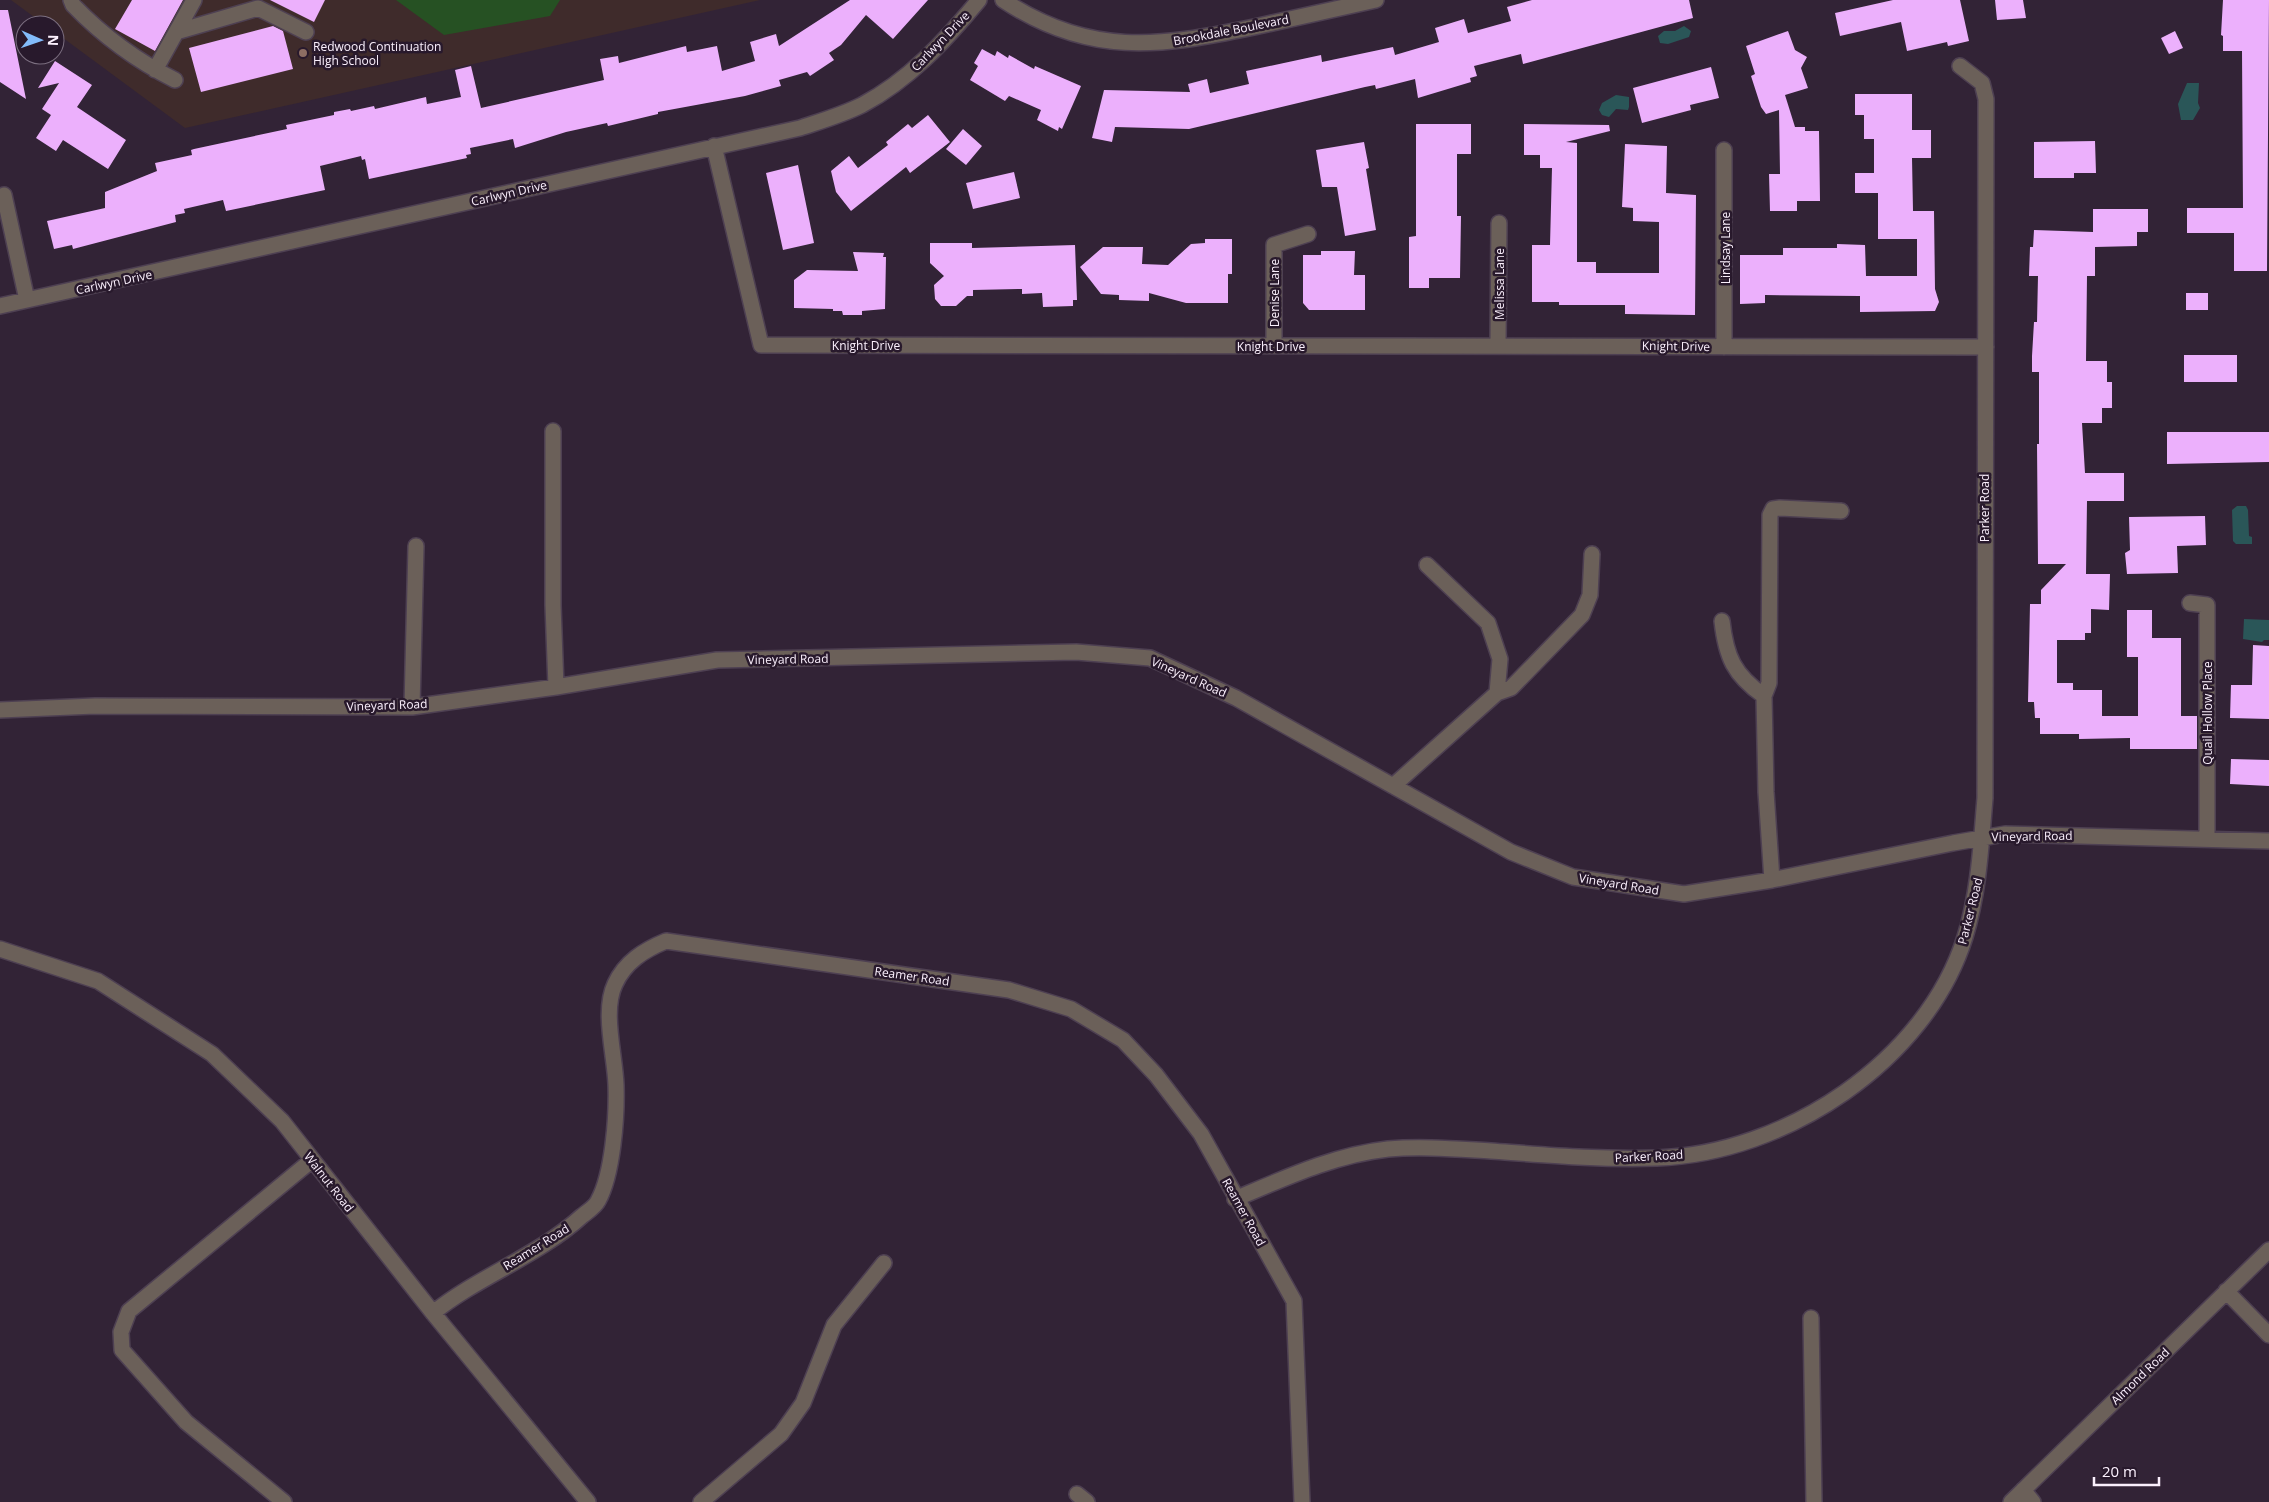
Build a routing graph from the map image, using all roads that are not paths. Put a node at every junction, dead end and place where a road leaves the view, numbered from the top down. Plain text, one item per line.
1 (71, 0) edge
2 (194, 0) edge
3 (978, 0) edge
4 (1003, 0) edge
5 (1376, 0) edge
6 (260, 4) edge
7 (176, 32) junction
8 (306, 32) dead end
9 (1960, 66) dead end
10 (155, 70) junction
11 (175, 80) dead end
12 (714, 146) junction
13 (1724, 150) dead end
14 (4, 195) dead end
15 (1498, 223) dead end
16 (1308, 234) dead end
17 (27, 300) junction
18 (0, 306) edge
19 (1498, 345) junction
20 (1274, 346) junction
21 (1724, 347) junction
22 (1986, 347) junction
23 (553, 431) dead end
24 (1841, 511) dead end
25 (416, 546) dead end
26 (1592, 554) dead end
27 (1427, 566) dead end
28 (2190, 603) dead end
29 (1722, 621) dead end
30 (556, 686) junction
31 (1497, 693) junction
32 (1764, 696) junction
33 (412, 706) junction
34 (0, 710) edge
35 (1392, 786) junction
36 (1984, 837) junction
37 (2207, 839) junction
38 (2269, 841) edge
39 (1772, 880) junction
40 (0, 949) edge
41 (312, 1160) junction
42 (1236, 1199) junction
43 (2269, 1250) edge
44 (884, 1263) dead end
45 (2226, 1291) junction
46 (433, 1313) junction
47 (1811, 1318) dead end
48 (2269, 1335) edge
49 (2028, 1496) edge
50 (284, 1502) edge
51 (588, 1502) edge
52 (701, 1502) edge
53 (1302, 1502) edge
54 (1814, 1502) edge
55 (2010, 1502) edge

1 - 10 street
2 - 7 street
3 - 12 street, Carlwyn Drive
4 - 5 street, Brookdale Boulevard
6 - 7 street
6 - 8 street
7 - 10 street
9 - 22 street, Parker Road
10 - 11 street
12 - 17 street, Carlwyn Drive
12 - 20 street, Knight Drive
13 - 21 street, Lindsay Lane
14 - 17 street
15 - 19 street, Melissa Lane
16 - 20 street, Denise Lane
17 - 18 street, Carlwyn Drive
19 - 20 street, Knight Drive
19 - 21 street, Knight Drive
21 - 22 street, Knight Drive
22 - 36 street, Parker Road
23 - 30 street
24 - 32 street
25 - 33 street
26 - 31 street
27 - 31 street
28 - 37 street, Quail Hollow Place
29 - 32 street
30 - 33 street, Vineyard Road
30 - 35 street, Vineyard Road
31 - 35 street
32 - 39 street
33 - 34 street, Vineyard Road
35 - 39 street, Vineyard Road
36 - 37 street, Vineyard Road
36 - 39 street, Vineyard Road
36 - 42 street, Parker Road
37 - 38 street, Vineyard Road
40 - 41 street, Walnut Road
41 - 46 street, Walnut Road
41 - 50 street
42 - 46 street, Reamer Road
42 - 53 street, Reamer Road
43 - 45 street, Almond Road
44 - 52 street
45 - 48 street
45 - 49 street, Almond Road
46 - 51 street, Walnut Road
47 - 54 street
49 - 55 street, Almond Road

